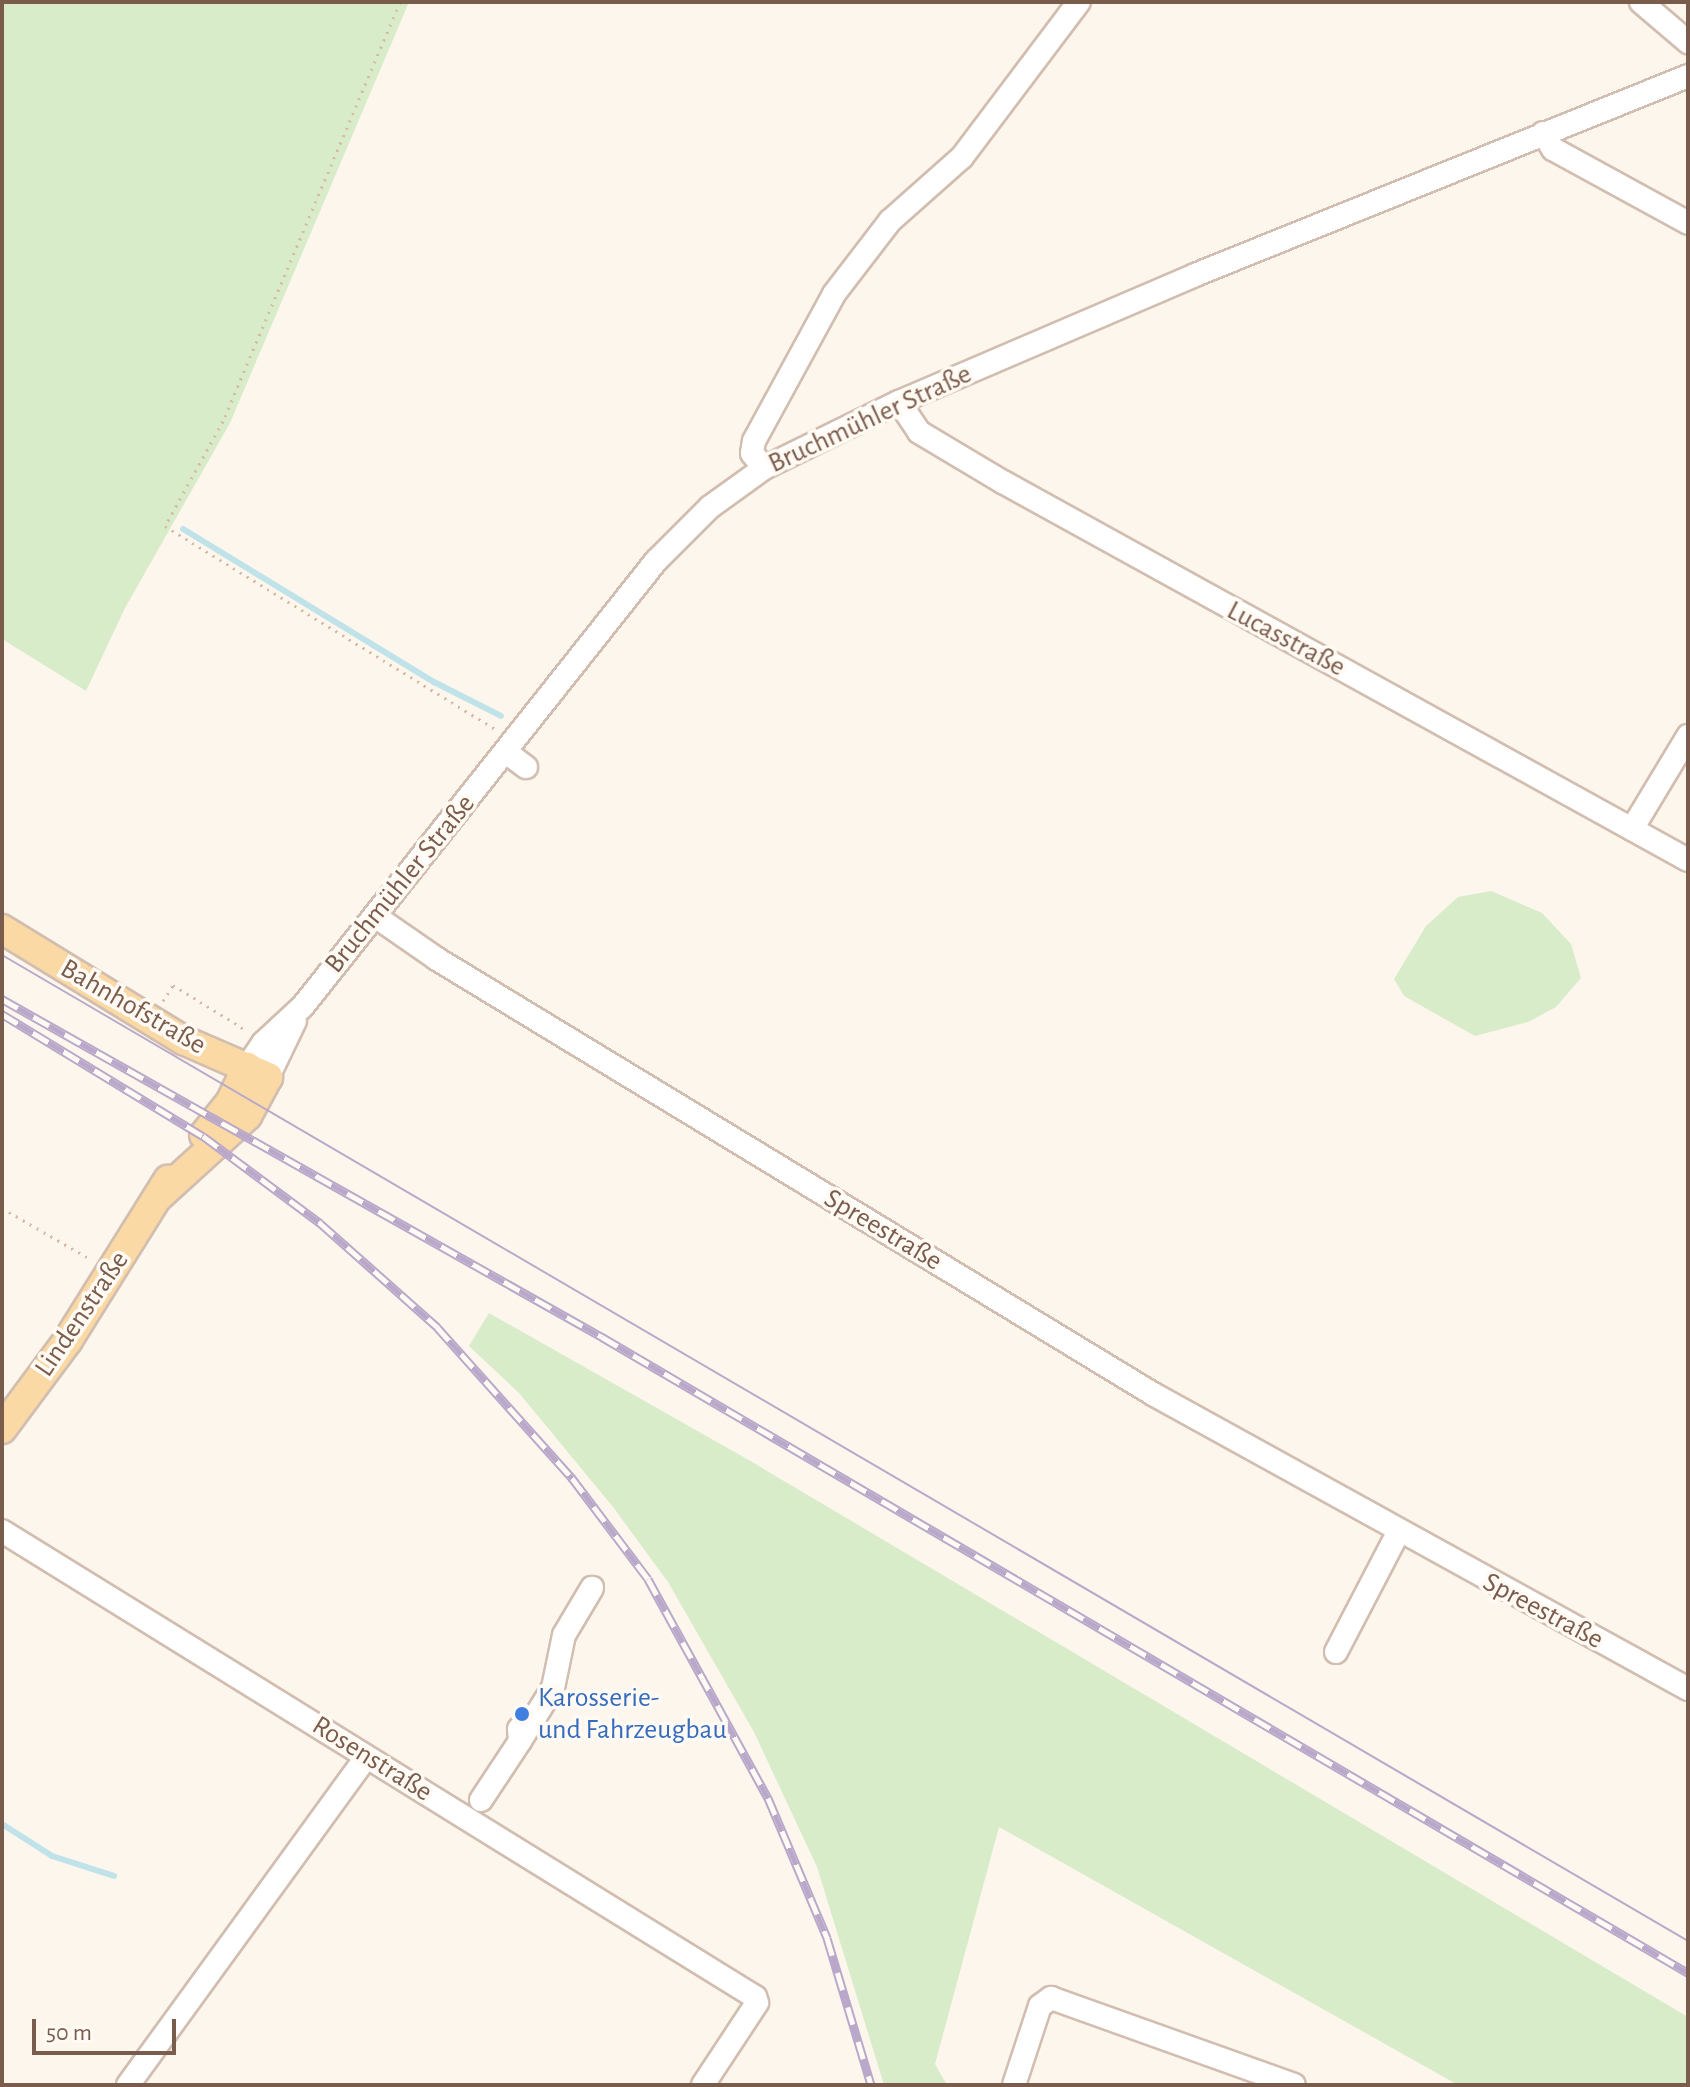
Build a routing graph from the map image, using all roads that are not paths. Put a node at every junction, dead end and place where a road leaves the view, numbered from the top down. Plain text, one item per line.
1 (1079, 2) edge
2 (1641, 2) edge
3 (1688, 42) edge
4 (1688, 76) edge
5 (1543, 133) junction
6 (1688, 223) edge
7 (899, 402) junction
8 (764, 468) junction
9 (1688, 736) edge
10 (510, 746) junction
11 (526, 767) dead end
12 (1632, 829) junction
13 (1688, 860) edge
14 (375, 916) junction
15 (2, 929) edge
16 (258, 1072) junction
17 (2, 1429) edge
18 (2, 1531) edge
19 (1398, 1533) junction
20 (592, 1588) dead end
21 (1336, 1652) dead end
22 (1688, 1689) edge
23 (366, 1757) junction
24 (481, 1800) dead end
25 (128, 2085) edge
26 (703, 2085) edge
27 (1014, 2085) edge
28 (1294, 2085) edge

1 - 8 street
2 - 3 street
4 - 5 street, Bruchmühler Straße
5 - 6 street
5 - 7 street, Bruchmühler Straße
7 - 8 street, Bruchmühler Straße
7 - 12 street, Lucasstraße
8 - 10 street, Bruchmühler Straße
9 - 12 street
10 - 11 street
10 - 14 street, Bruchmühler Straße
12 - 13 street, Lucasstraße
14 - 16 street, Bruchmühler Straße
14 - 19 street, Spreestraße
15 - 16 main road, Bahnhofstraße
16 - 17 main road, Lindenstraße
18 - 23 street, Rosenstraße
19 - 21 street
19 - 22 street, Spreestraße
20 - 24 street
23 - 25 street
23 - 26 street, Rosenstraße
27 - 28 street

